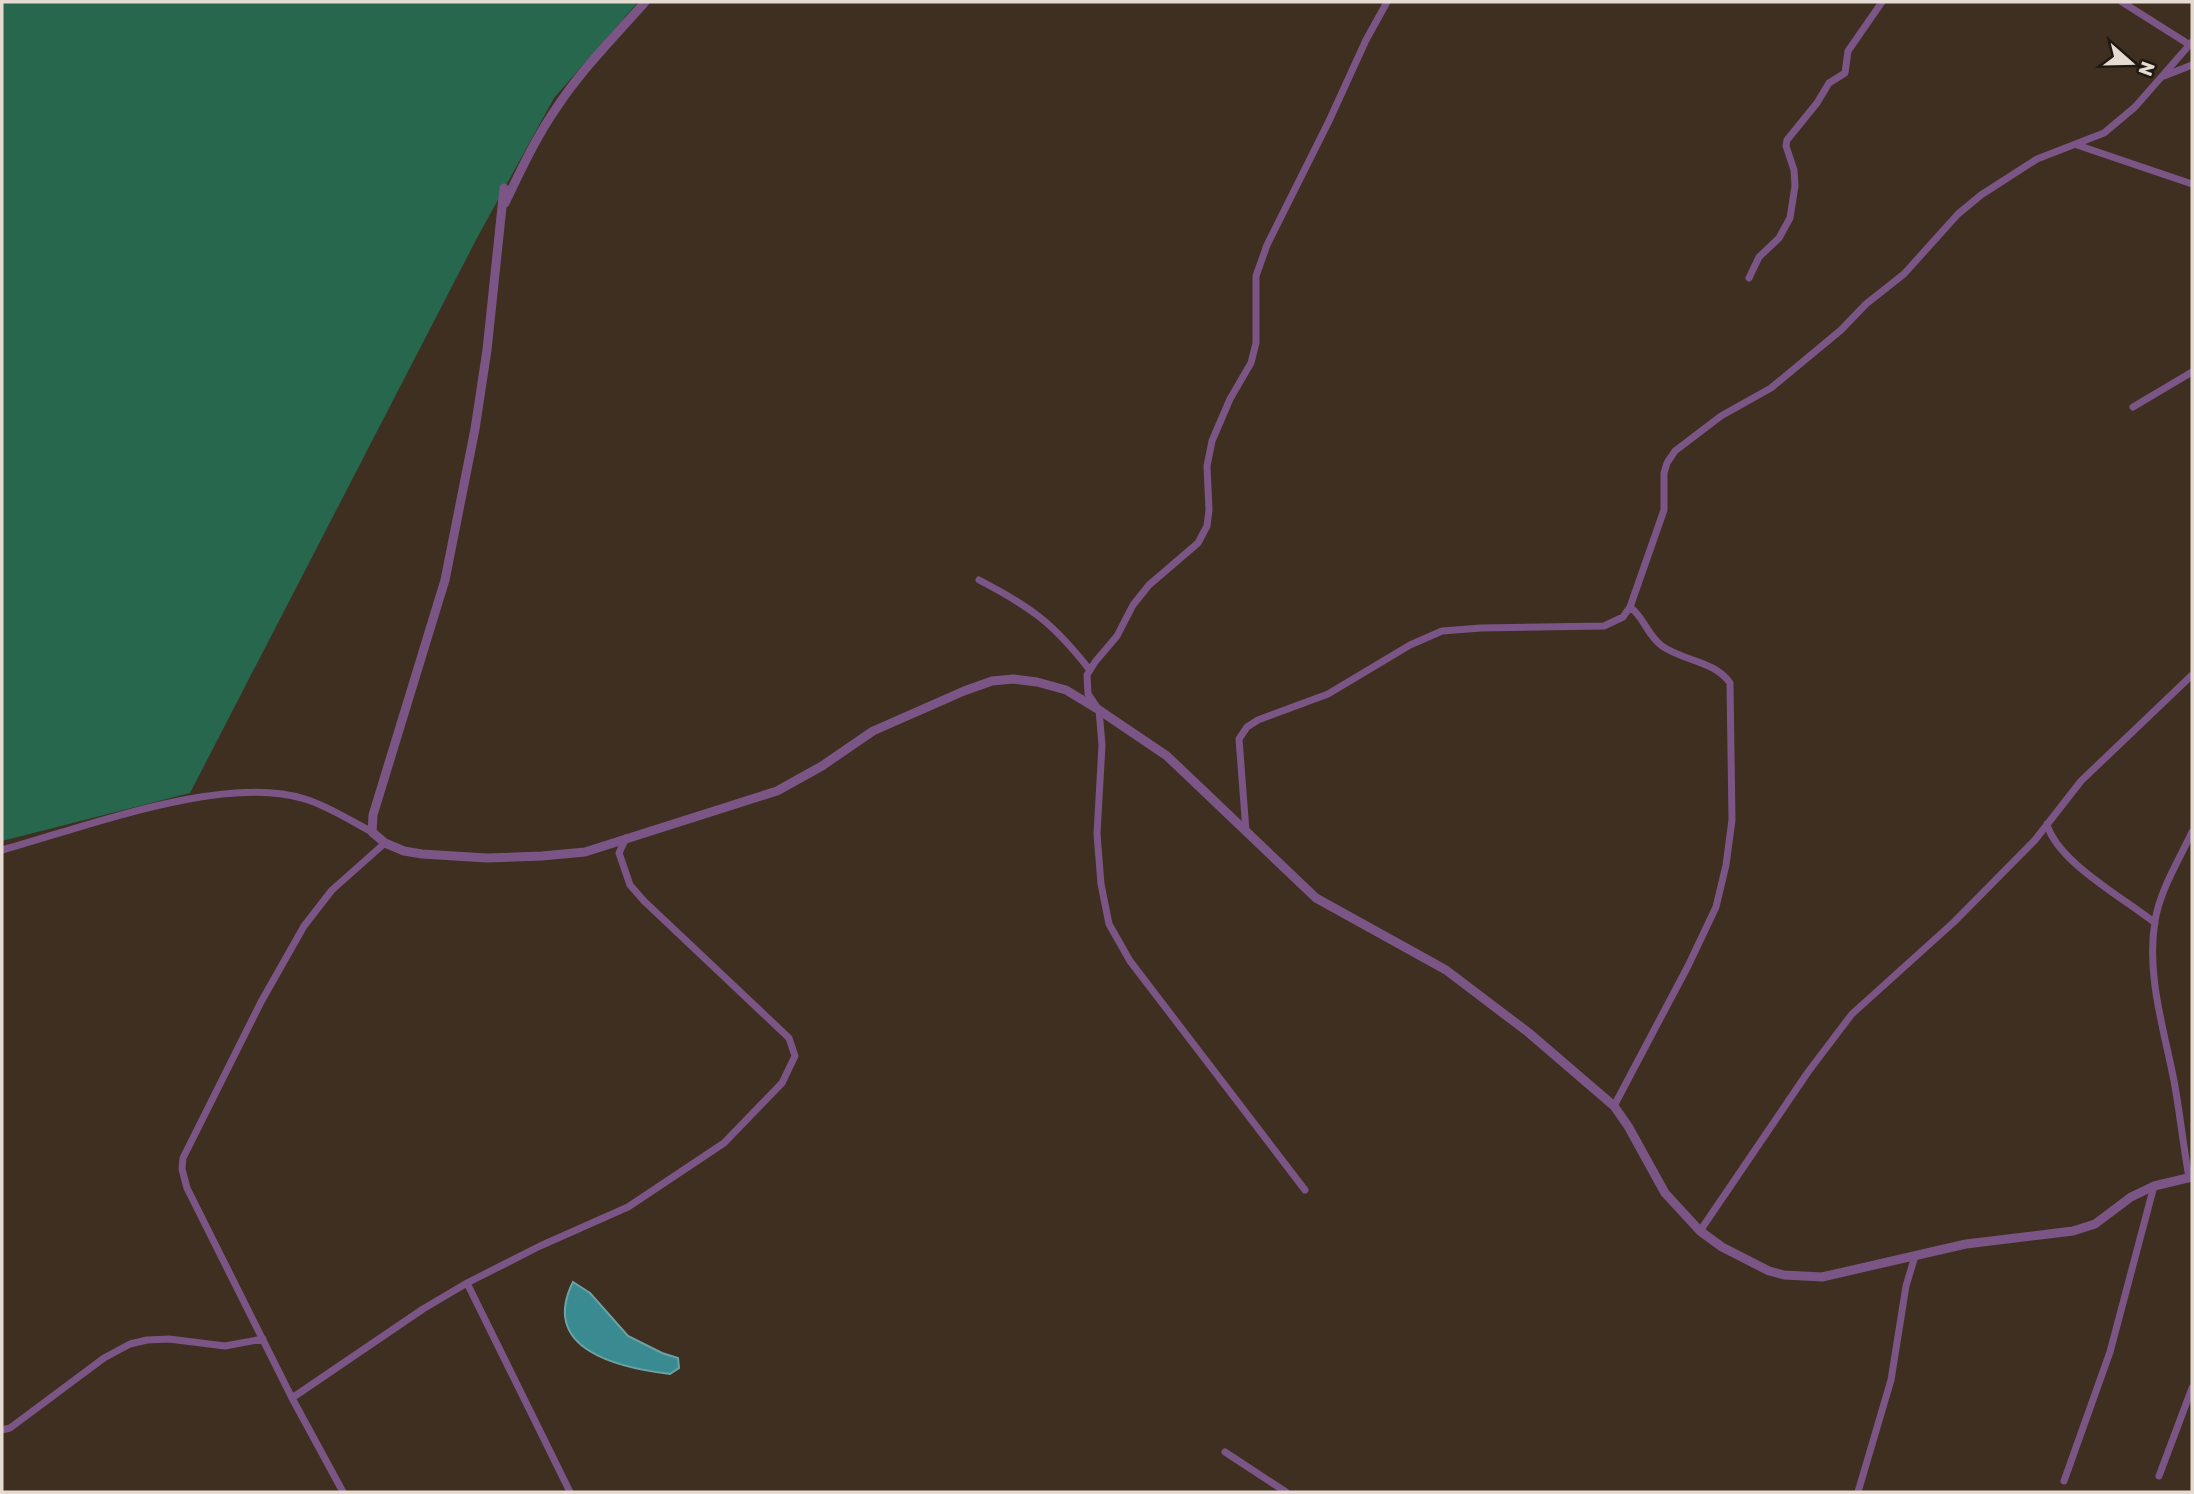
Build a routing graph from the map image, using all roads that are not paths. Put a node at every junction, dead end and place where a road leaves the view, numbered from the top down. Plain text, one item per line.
1 (645, 2) edge
2 (1387, 2) edge
3 (1882, 2) edge
4 (2122, 2) edge
5 (2191, 43) edge
6 (2192, 65) edge
7 (2160, 78) junction
8 (2076, 145) junction
9 (2192, 184) edge
10 (504, 188) dead end
11 (503, 208) junction
12 (1749, 278) dead end
13 (2192, 372) edge
14 (2133, 407) dead end
15 (979, 580) dead end
16 (1630, 607) junction
17 (1089, 669) junction
18 (2192, 674) edge
19 (1099, 710) junction
20 (2047, 824) junction
21 (1246, 831) junction
22 (372, 832) junction
23 (2192, 832) edge
24 (626, 838) junction
25 (385, 844) junction
26 (2, 850) edge
27 (2155, 923) junction
28 (1614, 1106) junction
29 (2191, 1177) edge
30 (2154, 1186) junction
31 (1305, 1190) dead end
32 (1700, 1231) junction
33 (1915, 1256) junction
34 (467, 1283) junction
35 (263, 1339) junction
36 (2192, 1388) edge
37 (292, 1398) junction
38 (2, 1430) edge
39 (1225, 1452) dead end
40 (2159, 1476) dead end
41 (2064, 1481) dead end
42 (344, 1492) edge
43 (570, 1492) edge
44 (1286, 1492) edge
45 (1858, 1492) edge

1 - 11 street
2 - 17 street
3 - 12 street
4 - 5 street
5 - 7 street
6 - 7 street
7 - 8 street
8 - 9 street
8 - 16 street
10 - 11 street
11 - 22 street
13 - 14 street
15 - 17 street
16 - 21 street
16 - 28 street
17 - 19 street
18 - 20 street
19 - 21 street
19 - 24 street
19 - 31 street
20 - 27 street
20 - 32 street
21 - 28 street
22 - 25 street
22 - 26 street
23 - 27 street
24 - 25 street
24 - 34 street
25 - 35 street
27 - 29 street
28 - 32 street
29 - 30 street
30 - 33 street
30 - 41 street
32 - 33 street
33 - 45 street
34 - 37 street
34 - 43 street
35 - 37 street
35 - 38 street
36 - 40 street
37 - 42 street
39 - 44 street

